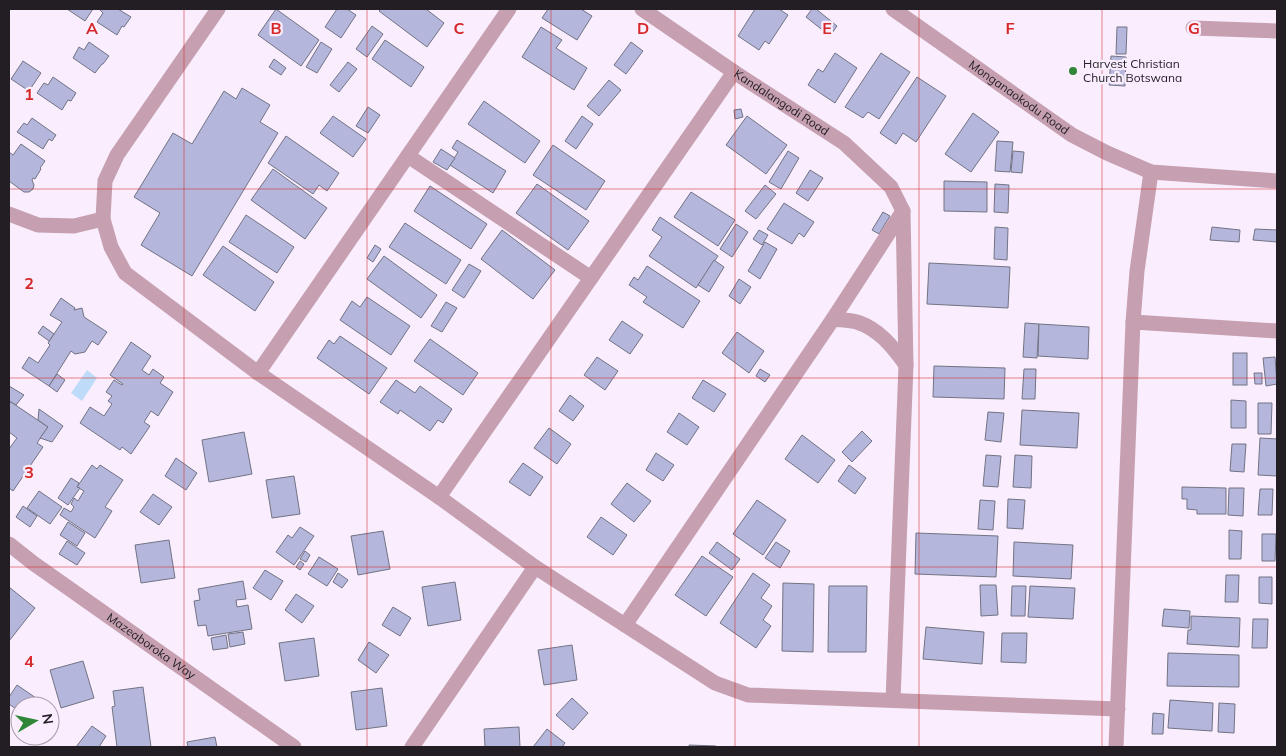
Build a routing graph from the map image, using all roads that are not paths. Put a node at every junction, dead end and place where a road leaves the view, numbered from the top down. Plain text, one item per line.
1 (218, 9) edge
2 (509, 9) edge
3 (642, 9) edge
4 (893, 9) edge
5 (1193, 28) dead end
6 (1277, 31) edge
7 (734, 72) junction
8 (408, 156) junction
9 (1151, 172) junction
10 (1277, 181) edge
11 (903, 211) junction
12 (9, 214) edge
13 (102, 219) junction
14 (591, 278) junction
15 (833, 319) junction
16 (1133, 322) junction
17 (1277, 331) edge
18 (906, 365) junction
19 (258, 372) junction
20 (439, 498) junction
21 (9, 544) edge
22 (535, 567) junction
23 (625, 625) junction
24 (893, 700) junction
25 (1118, 709) junction
26 (294, 747) edge
27 (412, 747) edge
28 (1116, 747) edge

1 - 13 street
2 - 8 street
3 - 7 street, Kandalangodi Road
4 - 9 street, Monganaokodu Road
5 - 6 street
7 - 11 street, Kandalangodi Road
7 - 14 street
8 - 14 street
8 - 19 street
9 - 10 street, Monganaokodu Road
9 - 16 street
11 - 15 street
11 - 18 street
12 - 13 street
13 - 19 street
14 - 20 street
15 - 18 street
15 - 23 street
16 - 17 street
16 - 25 street
18 - 24 street
19 - 20 street
20 - 22 street
21 - 26 street, Mazeaboroka Way
22 - 23 street
22 - 27 street
23 - 24 street
24 - 25 street
25 - 28 street

